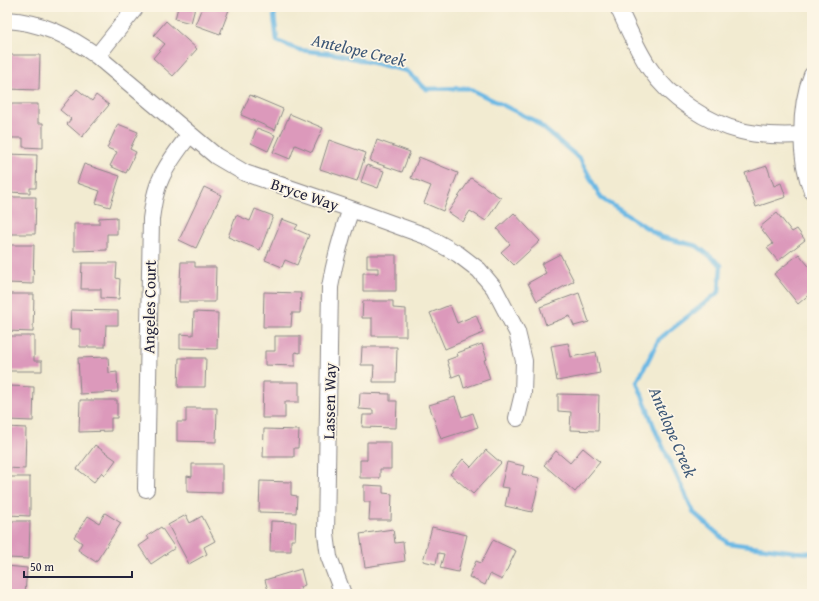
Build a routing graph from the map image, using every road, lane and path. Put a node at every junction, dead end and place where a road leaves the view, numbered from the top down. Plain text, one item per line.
1 (136, 7) edge
2 (618, 7) edge
3 (7, 20) edge
4 (97, 56) junction
5 (812, 75) edge
6 (190, 134) junction
7 (802, 136) junction
8 (812, 191) edge
9 (351, 209) junction
10 (517, 418) dead end
11 (146, 490) dead end
12 (343, 594) edge

1 - 4 street
2 - 7 street
3 - 4 street, Bryce Way
4 - 6 street, Bryce Way
5 - 7 street
6 - 9 street, Bryce Way
6 - 11 street, Angeles Court
7 - 8 street
9 - 10 street, Bryce Way
9 - 12 street, Lassen Way

